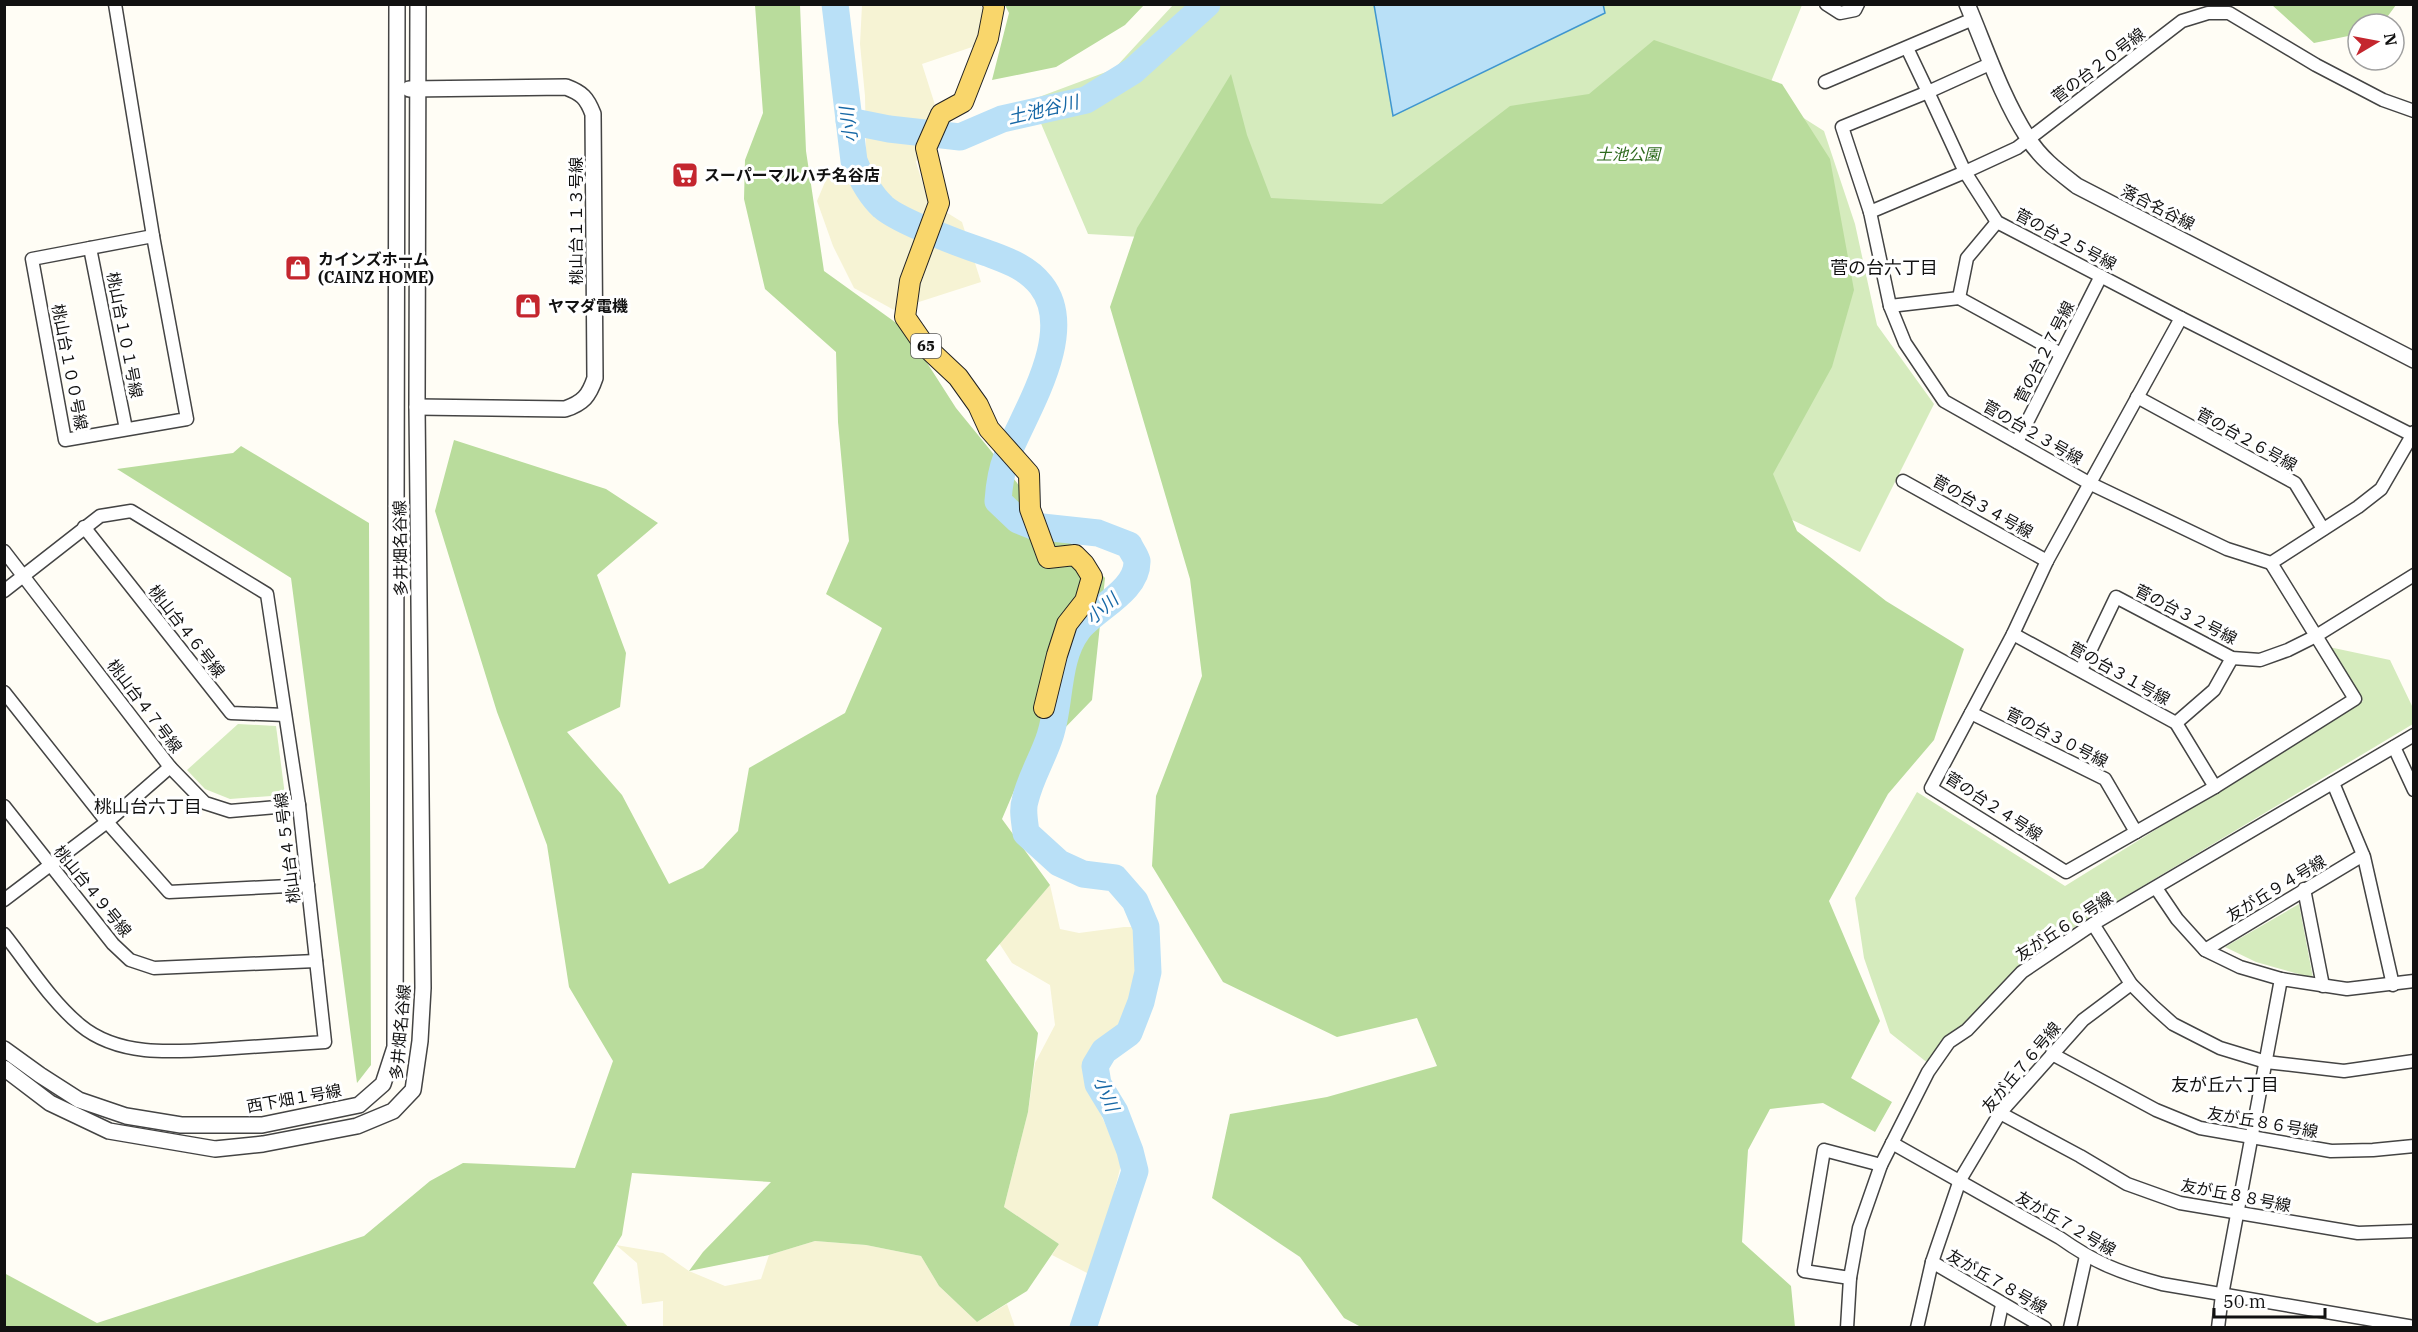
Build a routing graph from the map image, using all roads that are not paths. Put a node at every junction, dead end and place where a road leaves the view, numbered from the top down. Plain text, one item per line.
1 (115, 4) edge
2 (397, 4) edge
3 (418, 4) edge
4 (993, 4) edge
5 (1826, 4) edge
6 (1858, 4) edge
7 (1967, 4) edge
8 (1973, 19) junction
9 (1907, 48) junction
10 (1992, 63) junction
11 (1825, 82) dead end
12 (397, 89) junction
13 (417, 89) junction
14 (1928, 92) junction
15 (2414, 111) edge
16 (2028, 139) junction
17 (1965, 172) junction
18 (1870, 212) junction
19 (1997, 222) junction
20 (153, 236) junction
21 (90, 248) junction
22 (2101, 276) junction
23 (1959, 298) junction
24 (1890, 306) junction
25 (2181, 318) junction
26 (2061, 354) junction
27 (2414, 360) edge
28 (2137, 398) junction
29 (417, 407) junction
30 (126, 429) junction
31 (2413, 434) edge
32 (2017, 442) junction
33 (1903, 481) dead end
34 (2090, 483) junction
35 (84, 527) junction
36 (2323, 529) junction
37 (4, 551) edge
38 (2047, 561) junction
39 (2271, 563) junction
40 (25, 575) junction
41 (2414, 575) edge
42 (4, 591) edge
43 (2013, 634) junction
44 (2316, 636) junction
45 (2232, 658) junction
46 (2081, 670) junction
47 (4, 692) edge
48 (1044, 708) dead end
49 (1971, 713) junction
50 (285, 715) junction
51 (2176, 723) junction
52 (2414, 735) edge
53 (2394, 747) junction
54 (170, 766) junction
55 (2333, 783) junction
56 (2215, 787) junction
57 (2414, 790) edge
58 (299, 805) junction
59 (4, 806) edge
60 (107, 822) junction
61 (2136, 832) junction
62 (2363, 855) junction
63 (51, 865) junction
64 (309, 885) junction
65 (2156, 888) junction
66 (2304, 889) junction
67 (4, 900) edge
68 (2093, 924) junction
69 (4, 934) edge
70 (2205, 950) junction
71 (316, 961) junction
72 (2282, 979) junction
73 (2414, 981) edge
74 (2131, 984) junction
75 (2393, 985) junction
76 (2323, 986) junction
77 (395, 1047) joint
78 (4, 1049) edge
79 (2052, 1054) junction
80 (2414, 1061) edge
81 (2266, 1062) junction
82 (4, 1068) edge
83 (2000, 1113) junction
84 (2252, 1136) junction
85 (1892, 1143) junction
86 (2414, 1146) edge
87 (1881, 1166) junction
88 (1960, 1180) junction
89 (2237, 1214) junction
90 (2414, 1231) edge
91 (2086, 1256) junction
92 (1932, 1262) junction
93 (1850, 1278) junction
94 (2222, 1294) junction
95 (2002, 1305) junction
96 (1846, 1327) edge
97 (2414, 1327) edge
98 (1851, 1328) edge
99 (1917, 1328) edge
100 (1997, 1328) edge
101 (2045, 1328) edge
102 (2070, 1328) edge
103 (2218, 1328) edge

1 - 20 street, 桃山台１００号線
2 - 12 street, 多井畑名谷線
3 - 13 street, 多井畑名谷線
4 - 48 main road, 65
5 - 6 street
7 - 8 street, 落合名谷線
8 - 9 street
8 - 10 street, 落合名谷線
9 - 11 street
9 - 14 street, 菅の台２５号線
10 - 14 street
10 - 16 street, 落合名谷線
12 - 13 street, 桃山台１１３号線
12 - 77 street, 多井畑名谷線
13 - 29 street, 多井畑名谷線
13 - 29 street, 桃山台１１３号線
14 - 17 street, 菅の台２５号線
14 - 18 street
15 - 16 street, 菅の台２０号線
16 - 17 street
16 - 27 street, 落合名谷線
17 - 18 street
17 - 19 street, 菅の台２５号線
18 - 24 street, 菅の台２３号線
19 - 22 street, 菅の台２５号線
19 - 23 street
20 - 21 street, 桃山台１００号線
20 - 30 street, 桃山台１００号線
21 - 30 street, 桃山台１０１号線
21 - 30 street, 桃山台１００号線
22 - 25 street, 菅の台２５号線
22 - 26 street, 菅の台２７号線
23 - 24 street
23 - 26 street
24 - 32 street, 菅の台２３号線
25 - 28 street, 菅の台２４号線
25 - 31 street, 菅の台２５号線
26 - 32 street, 菅の台２７号線
28 - 34 street, 菅の台２４号線
28 - 36 street, 菅の台２６号線
29 - 82 street, 多井畑名谷線
31 - 36 street
32 - 34 street, 菅の台２３号線
33 - 38 street, 菅の台３４号線
34 - 38 street, 菅の台２４号線
34 - 39 street, 菅の台２３号線
35 - 40 street, 桃山台４５号線
35 - 50 street, 桃山台４６号線
35 - 50 street, 桃山台４５号線
36 - 39 street
37 - 40 street, 桃山台４７号線
38 - 43 street, 菅の台２４号線
39 - 44 street, 菅の台２４号線
40 - 42 street, 桃山台４５号線
40 - 54 street, 桃山台４７号線
41 - 44 street
43 - 46 street, 菅の台３１号線
43 - 49 street, 菅の台２４号線
44 - 45 street, 菅の台３２号線
44 - 56 street, 菅の台２４号線
45 - 46 street, 菅の台３２号線
45 - 51 street
46 - 51 street, 菅の台３１号線
47 - 60 street
49 - 61 street, 菅の台３０号線
49 - 61 street, 菅の台２４号線
50 - 58 street, 桃山台４５号線
51 - 56 street, 菅の台３１号線
52 - 53 street, 友が丘６６号線
53 - 55 street, 友が丘６６号線
53 - 57 street
54 - 58 street, 桃山台４７号線
54 - 60 street
55 - 62 street
55 - 65 street, 友が丘６６号線
56 - 61 street, 菅の台２４号線
58 - 64 street, 桃山台４５号線
59 - 63 street, 桃山台４９号線
60 - 63 street
60 - 64 street
62 - 66 street, 友が丘９４号線
62 - 75 street
63 - 67 street
63 - 71 street, 桃山台４９号線
64 - 71 street, 桃山台４５号線
65 - 68 street, 友が丘６６号線
65 - 70 street
66 - 70 street, 友が丘９４号線
66 - 76 street
68 - 74 street
68 - 85 street, 友が丘６６号線
69 - 71 street, 桃山台４５号線
70 - 72 street
72 - 76 street
72 - 81 street
73 - 75 street
74 - 79 street, 友が丘７６号線
74 - 81 street
75 - 76 street
77 - 78 street, 西下畑１号線
79 - 83 street, 友が丘７６号線
79 - 84 street, 友が丘８６号線
80 - 81 street
81 - 84 street
83 - 88 street, 友が丘７６号線
83 - 89 street, 友が丘８８号線
84 - 86 street, 友が丘８６号線
84 - 89 street
85 - 87 street, 友が丘６６号線
85 - 88 street, 友が丘７２号線
87 - 93 street, 友が丘６６号線
87 - 93 street
88 - 91 street, 友が丘７２号線
88 - 92 street, 友が丘７６号線
89 - 90 street, 友が丘８８号線
89 - 94 street
91 - 94 street, 友が丘７２号線
91 - 102 street
92 - 95 street, 友が丘７８号線
92 - 99 street, 友が丘７６号線
93 - 96 street, 友が丘６６号線
94 - 97 street, 友が丘７２号線
94 - 103 street
95 - 100 street
95 - 101 street, 友が丘７８号線
96 - 98 street

